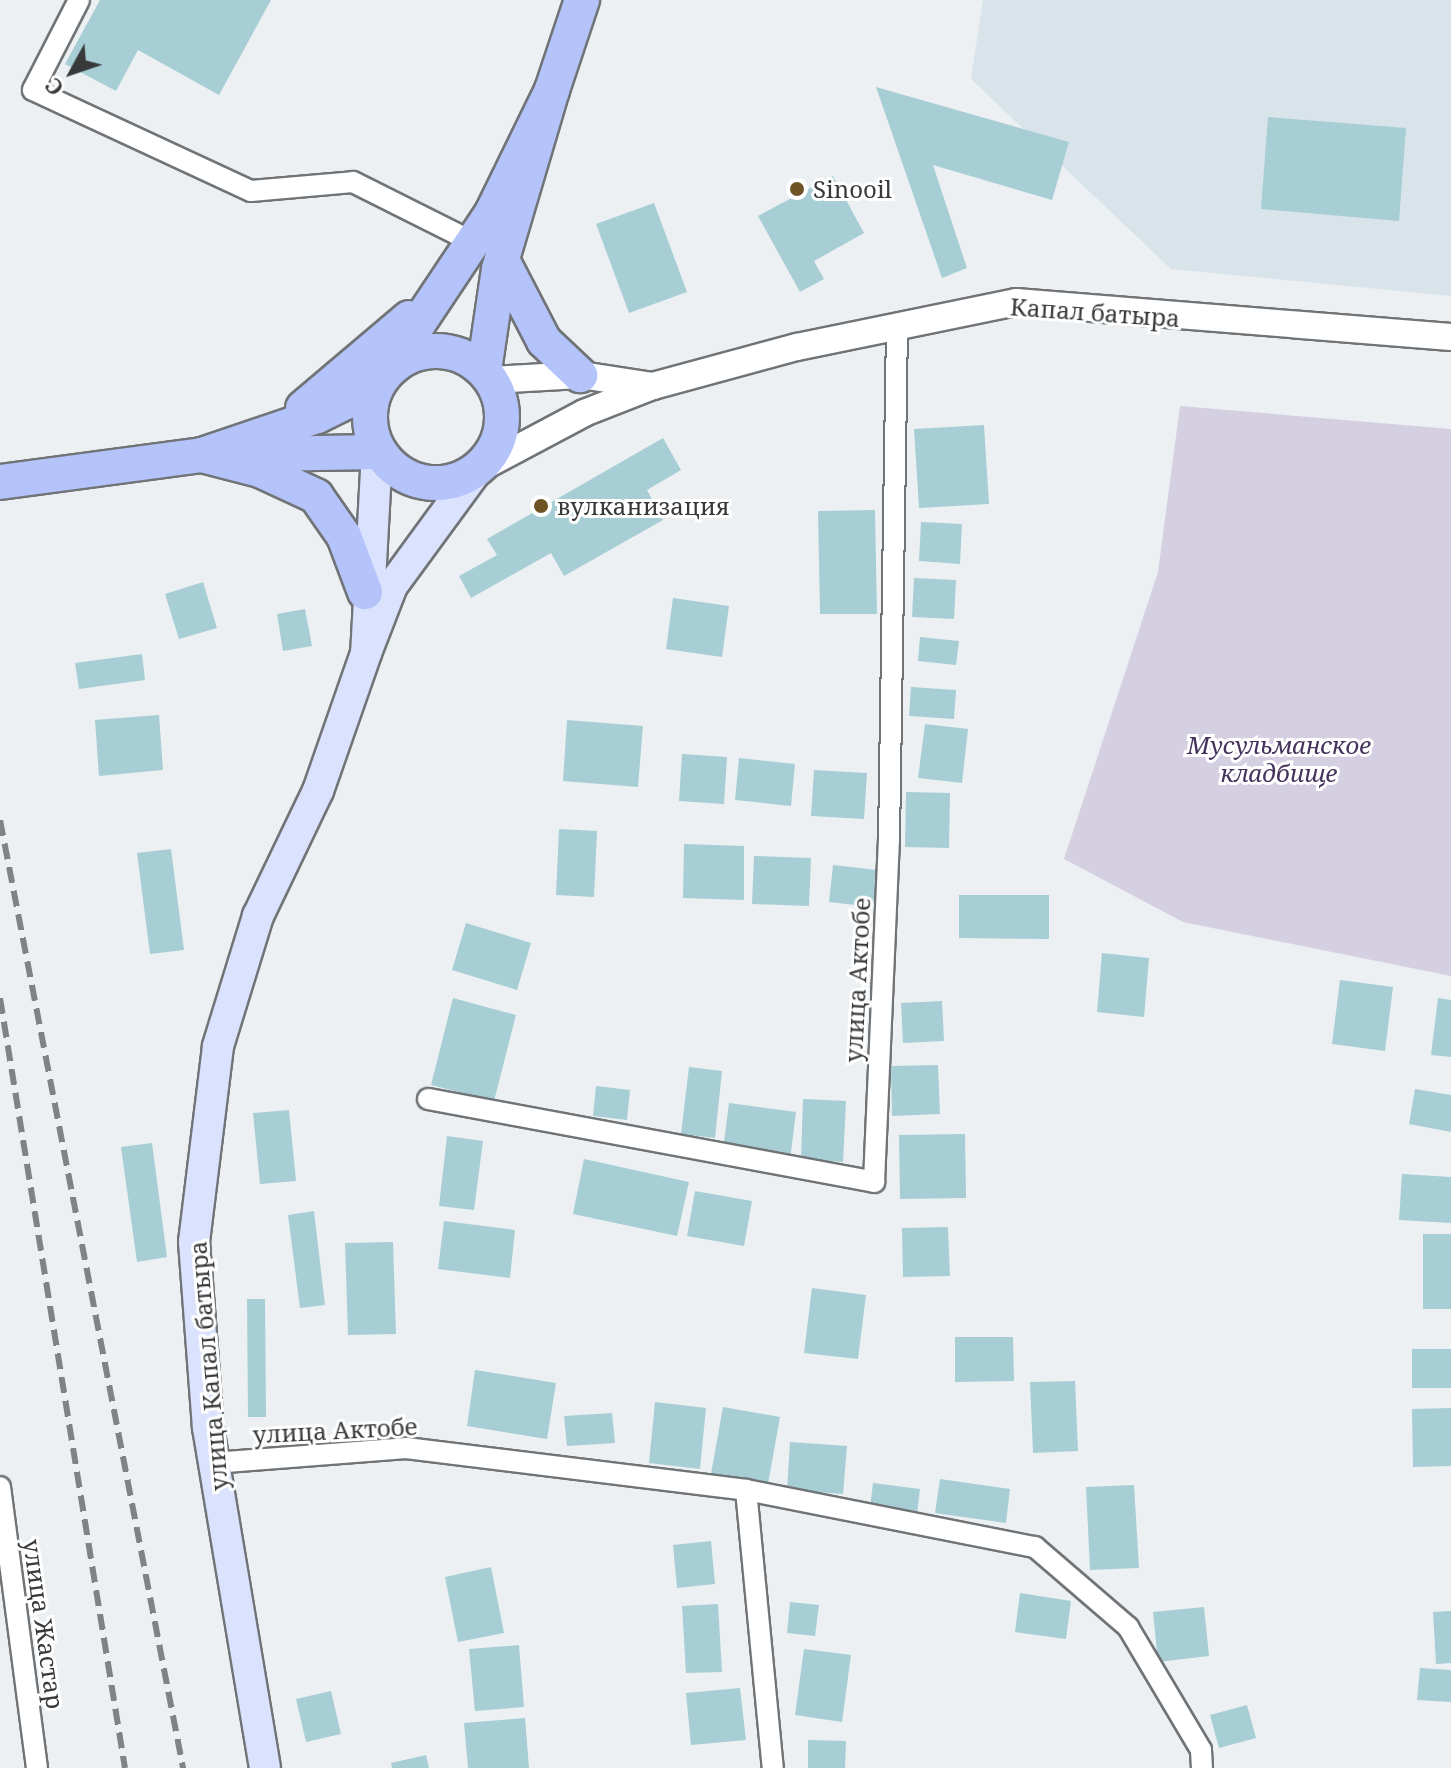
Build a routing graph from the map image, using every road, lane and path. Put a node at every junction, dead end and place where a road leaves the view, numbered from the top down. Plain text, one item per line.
1 (79, 0) edge
2 (582, 0) edge
3 (552, 90) junction
4 (473, 242) junction
5 (502, 260) junction
6 (442, 288) junction
7 (897, 327) junction
8 (1451, 337) edge
9 (488, 375) junction
10 (580, 375) junction
11 (382, 378) junction
12 (653, 386) junction
13 (282, 427) junction
14 (377, 452) junction
15 (202, 455) junction
16 (477, 470) junction
17 (0, 482) edge
18 (365, 592) junction
19 (366, 653) junction
20 (428, 1099) dead end
21 (213, 1463) junction
22 (0, 1487) edge
23 (746, 1490) junction
24 (37, 1768) edge
25 (265, 1768) edge
26 (773, 1768) edge
27 (1202, 1768) edge

1 - 4 street
2 - 3 main road
3 - 4 main road
3 - 5 main road
4 - 6 main road
5 - 9 main road
5 - 10 main road
6 - 11 main road
6 - 13 main road
7 - 8 street, Капал батыра
7 - 12 street, Капал батыра
7 - 20 street, улица Актобе
9 - 10 street, Капал батыра
9 - 11 main road
9 - 16 main road
10 - 12 street, Капал батыра
11 - 13 main road
11 - 14 main road
12 - 16 street, Капал батыра
13 - 15 main road
14 - 15 main road
14 - 16 main road
14 - 18 main road, улица Капал батыра
15 - 17 main road
15 - 18 main road
16 - 19 main road, улица Капал батыра
18 - 19 main road, улица Капал батыра
19 - 21 main road, улица Капал батыра
21 - 23 street, улица Актобе
21 - 25 main road, улица Капал батыра
22 - 24 street, улица Жастар
23 - 26 street
23 - 27 street, улица Актобе

